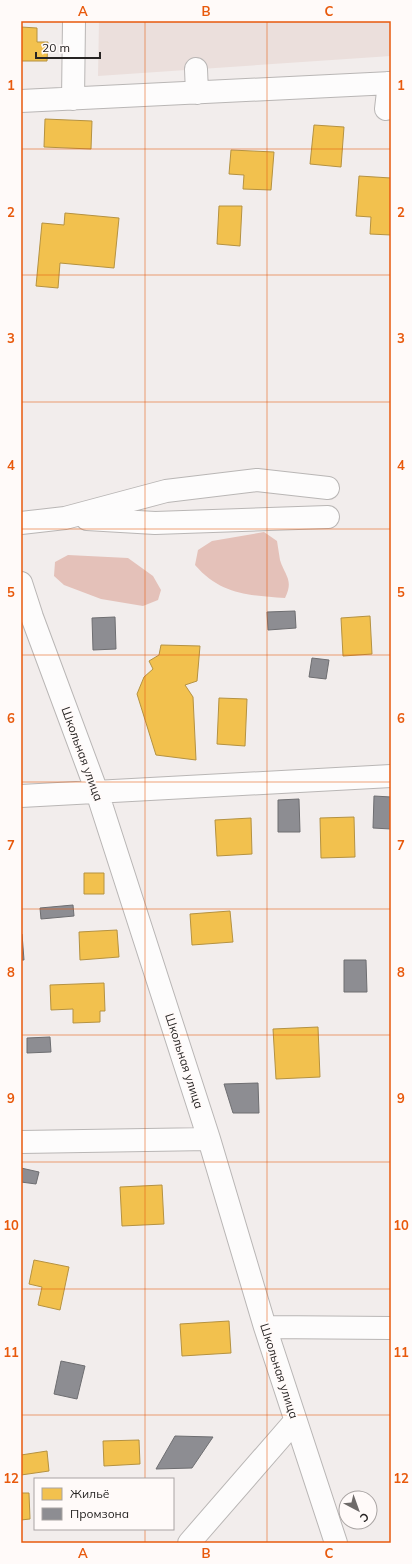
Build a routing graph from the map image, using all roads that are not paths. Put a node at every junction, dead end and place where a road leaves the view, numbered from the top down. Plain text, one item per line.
1 (74, 21) edge
2 (196, 69) dead end
3 (390, 83) edge
4 (197, 93) junction
5 (73, 99) junction
6 (21, 101) edge
7 (386, 109) dead end
8 (328, 488) dead end
9 (328, 517) dead end
10 (65, 518) junction
11 (21, 523) edge
12 (21, 583) edge
13 (391, 776) edge
14 (97, 792) junction
15 (21, 796) edge
16 (209, 1139) junction
17 (21, 1142) edge
18 (265, 1327) junction
19 (391, 1328) edge
20 (295, 1421) junction
21 (189, 1543) edge
22 (336, 1543) edge

1 - 5 street
2 - 4 street
3 - 4 street
3 - 7 street
4 - 5 street
5 - 6 street
8 - 10 street
9 - 10 street
10 - 11 street
12 - 14 street, Школьная улица
13 - 14 street
14 - 15 street
14 - 16 street, Школьная улица
16 - 17 street
16 - 18 street, Школьная улица
18 - 19 street
18 - 20 street, Школьная улица
20 - 21 street
20 - 22 street, Школьная улица

